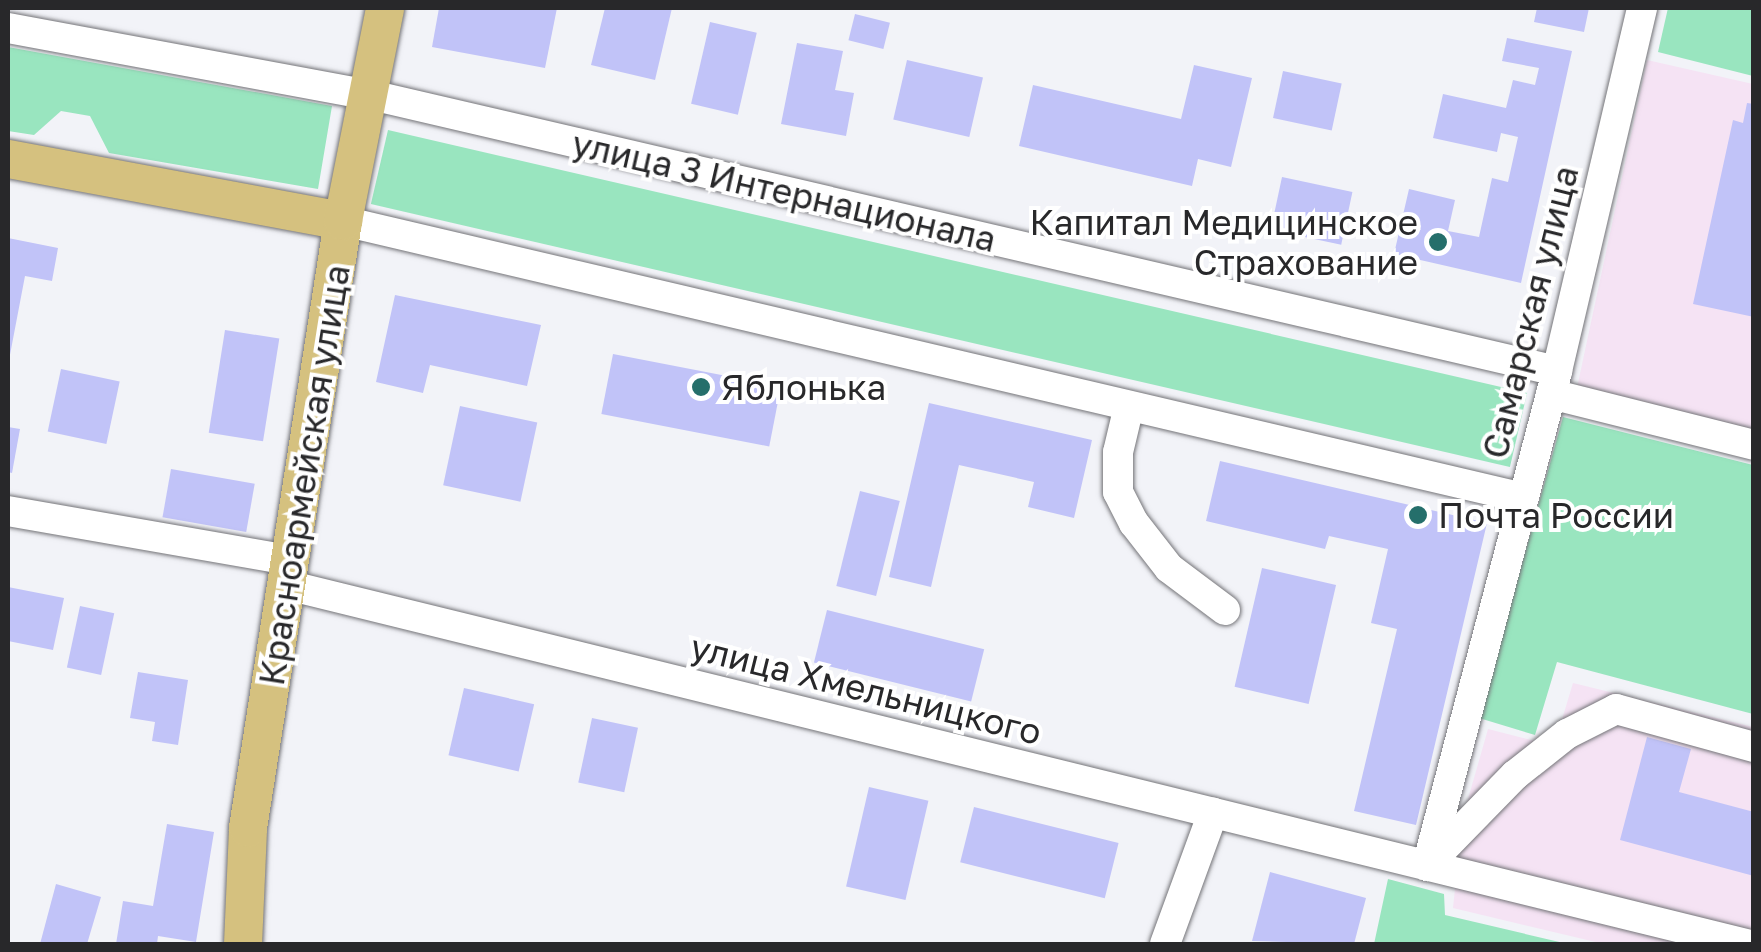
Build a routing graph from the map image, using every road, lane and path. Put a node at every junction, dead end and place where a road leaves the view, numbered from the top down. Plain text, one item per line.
1 (385, 8) edge
2 (1642, 8) edge
3 (8, 28) edge
4 (371, 94) junction
5 (8, 159) edge
6 (343, 222) junction
7 (1554, 382) junction
8 (1129, 406) junction
9 (1754, 445) edge
10 (1524, 498) junction
11 (8, 511) edge
12 (288, 573) junction
13 (1225, 610) dead end
14 (1754, 747) edge
15 (1213, 813) junction
16 (1427, 866) junction
17 (242, 944) edge
18 (1166, 944) edge
19 (1746, 944) edge

1 - 4 main road, Красноармейская улица
2 - 7 street, Самарская улица
3 - 4 street, улица 3 Интернационала
4 - 6 main road, Красноармейская улица
4 - 7 street, улица 3 Интернационала
5 - 6 main road
6 - 8 street
6 - 12 main road, Красноармейская улица
7 - 9 street, улица 3 Интернационала
7 - 10 street, Самарская улица
8 - 10 street
8 - 13 street
10 - 16 street, Самарская улица
11 - 12 street, улица Хмельницкого
12 - 15 street, улица Хмельницкого
12 - 17 main road, Красноармейская улица
14 - 16 street
15 - 16 street, улица Хмельницкого
15 - 18 street
16 - 19 street, улица Хмельницкого

